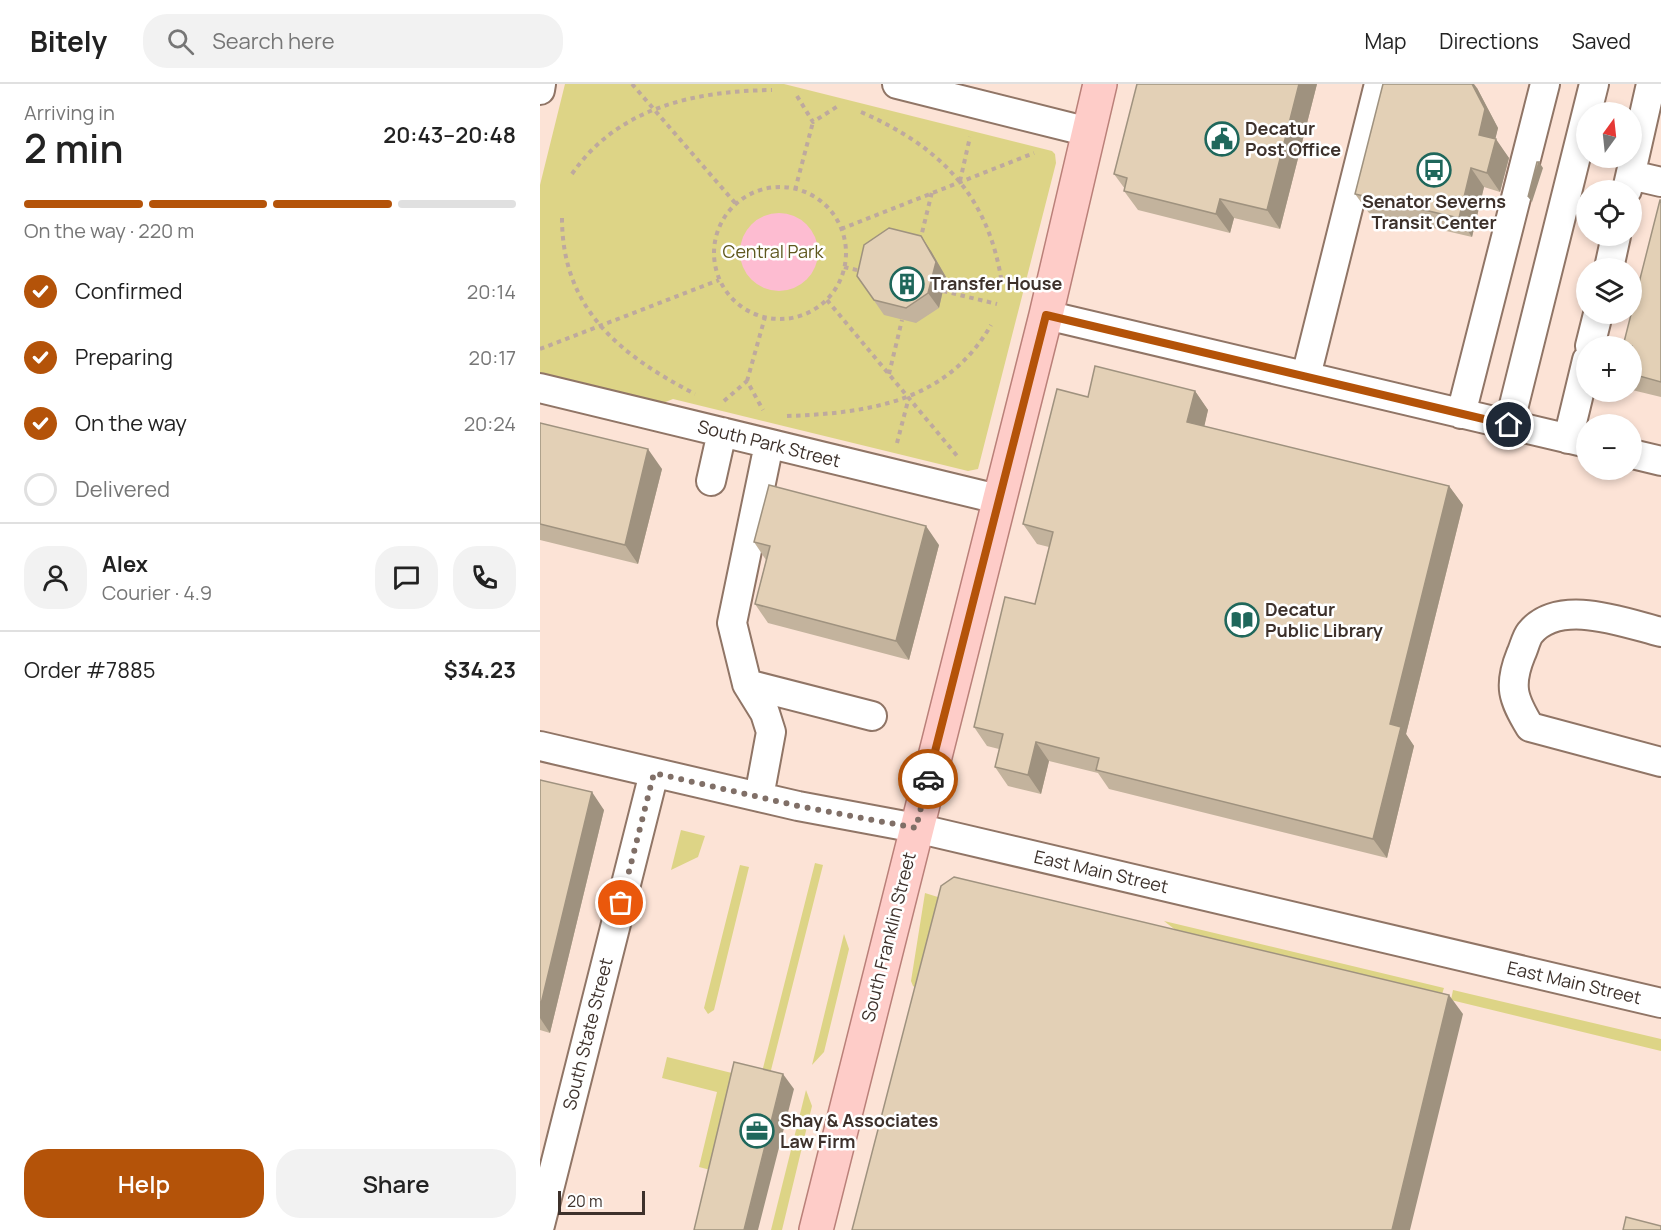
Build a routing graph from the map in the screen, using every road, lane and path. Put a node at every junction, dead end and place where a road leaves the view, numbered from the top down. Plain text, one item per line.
1 (541, 84) edge
2 (632, 84) edge
3 (897, 84) edge
4 (1100, 84) edge
5 (1379, 84) edge
6 (1545, 84) edge
7 (1594, 84) edge
8 (1651, 84) edge
9 (540, 90) edge
10 (772, 90) dead end
11 (797, 96) dead end
12 (838, 106) dead end
13 (655, 108) junction
14 (861, 112) dead end
15 (813, 122) junction
16 (1089, 132) junction
17 (970, 137) dead end
18 (1034, 153) dead end
19 (572, 174) dead end
20 (1630, 180) edge
21 (960, 182) junction
22 (1661, 182) edge
23 (1642, 183) edge
24 (795, 190) junction
25 (932, 192) junction
26 (736, 204) junction
27 (562, 218) dead end
28 (841, 229) junction
29 (919, 248) edge
30 (844, 267) junction
31 (866, 272) edge
32 (719, 280) junction
33 (1002, 284) dead end
34 (943, 291) dead end
35 (827, 300) junction
36 (997, 304) dead end
37 (1046, 315) junction
38 (765, 317) junction
39 (902, 320) edge
40 (600, 325) junction
41 (991, 325) dead end
42 (540, 349) edge
43 (889, 374) junction
44 (1306, 376) junction
45 (747, 381) junction
46 (540, 388) edge
47 (696, 394) dead end
48 (909, 396) junction
49 (724, 401) dead end
50 (763, 410) dead end
51 (1461, 414) junction
52 (787, 416) dead end
53 (1509, 425) junction
54 (722, 432) junction
55 (1576, 441) edge
56 (897, 443) dead end
57 (769, 444) junction
58 (1642, 456) edge
59 (958, 457) dead end
60 (1661, 461) edge
61 (711, 481) dead end
62 (998, 499) junction
63 (1661, 632) edge
64 (747, 684) junction
65 (872, 716) dead end
66 (540, 746) edge
67 (1661, 762) edge
68 (654, 773) junction
69 (759, 797) junction
70 (916, 828) junction
71 (1661, 1004) edge
72 (540, 1225) edge
73 (816, 1230) edge

1 - 9 street
2 - 13 path
3 - 16 street
4 - 16 main road, South Franklin Street
5 - 44 street
6 - 51 street
7 - 53 street
8 - 20 street
10 - 13 path
11 - 15 path
12 - 15 path
13 - 19 path
13 - 26 path
14 - 21 path
15 - 24 path
16 - 37 main road, South Franklin Street
17 - 21 path
18 - 21 path
21 - 25 path
21 - 33 path
22 - 23 street
24 - 26 path
24 - 28 path
25 - 28 path
25 - 29 path
26 - 32 path
27 - 40 path
28 - 30 path
30 - 31 path
30 - 35 path
32 - 38 path
32 - 40 path
34 - 36 path
35 - 38 path
35 - 43 path
37 - 44 street
37 - 62 main road, South Franklin Street
38 - 45 path
39 - 43 path
40 - 42 path
40 - 47 path
41 - 48 path
43 - 48 path
44 - 51 street
45 - 49 path
45 - 50 path
46 - 54 street, South Park Street
48 - 52 path
48 - 56 path
48 - 59 path
51 - 53 street
53 - 55 street
54 - 57 street, South Park Street
54 - 61 street
57 - 62 street, South Park Street
57 - 64 street
58 - 60 street
62 - 70 main road, South Franklin Street
63 - 67 street
64 - 65 street
64 - 69 street
66 - 68 street, East Main Street
68 - 69 street, East Main Street
68 - 72 street, South State Street
69 - 70 street, East Main Street
70 - 71 street, East Main Street
70 - 73 main road, South Franklin Street

